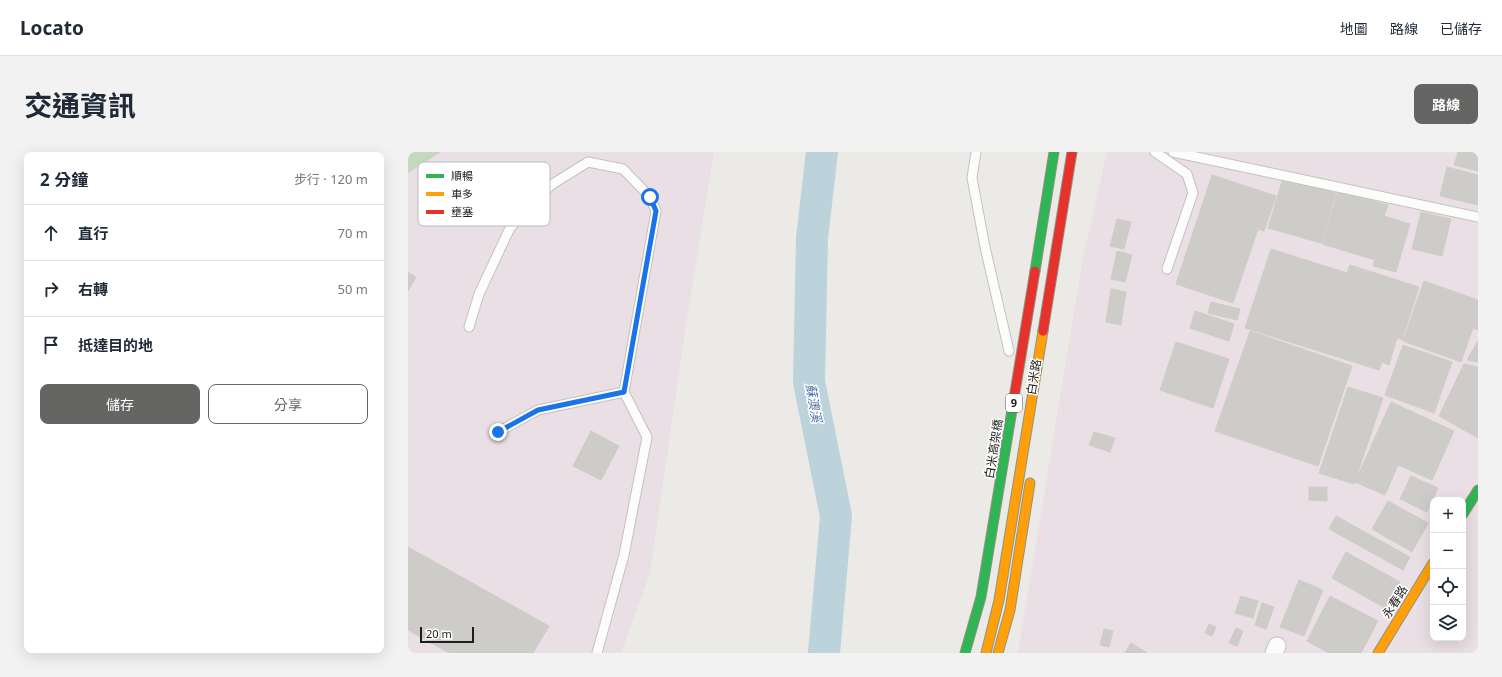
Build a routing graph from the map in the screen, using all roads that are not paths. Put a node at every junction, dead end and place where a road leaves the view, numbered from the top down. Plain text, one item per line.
1 (976, 152) edge
2 (1054, 152) edge
3 (1072, 152) edge
4 (1155, 152) edge
5 (1173, 152) edge
6 (550, 186) edge
7 (1478, 217) edge
8 (512, 226) edge
9 (1167, 269) dead end
10 (468, 327) dead end
11 (1009, 351) dead end
12 (624, 392) junction
13 (498, 432) dead end
14 (1031, 476) dead end
15 (1477, 492) edge
16 (1466, 509) edge
17 (1430, 568) edge
18 (597, 653) edge
19 (965, 653) edge
20 (986, 653) edge
21 (998, 653) edge
22 (1378, 653) edge

1 - 11 lane
2 - 19 main road, 白米高架橋 / 9
3 - 20 main road, 9
4 - 9 lane
5 - 7 lane
6 - 12 lane
8 - 10 lane
12 - 13 lane
12 - 18 lane
14 - 21 main road
15 - 16 main road
17 - 22 main road, 永春路

